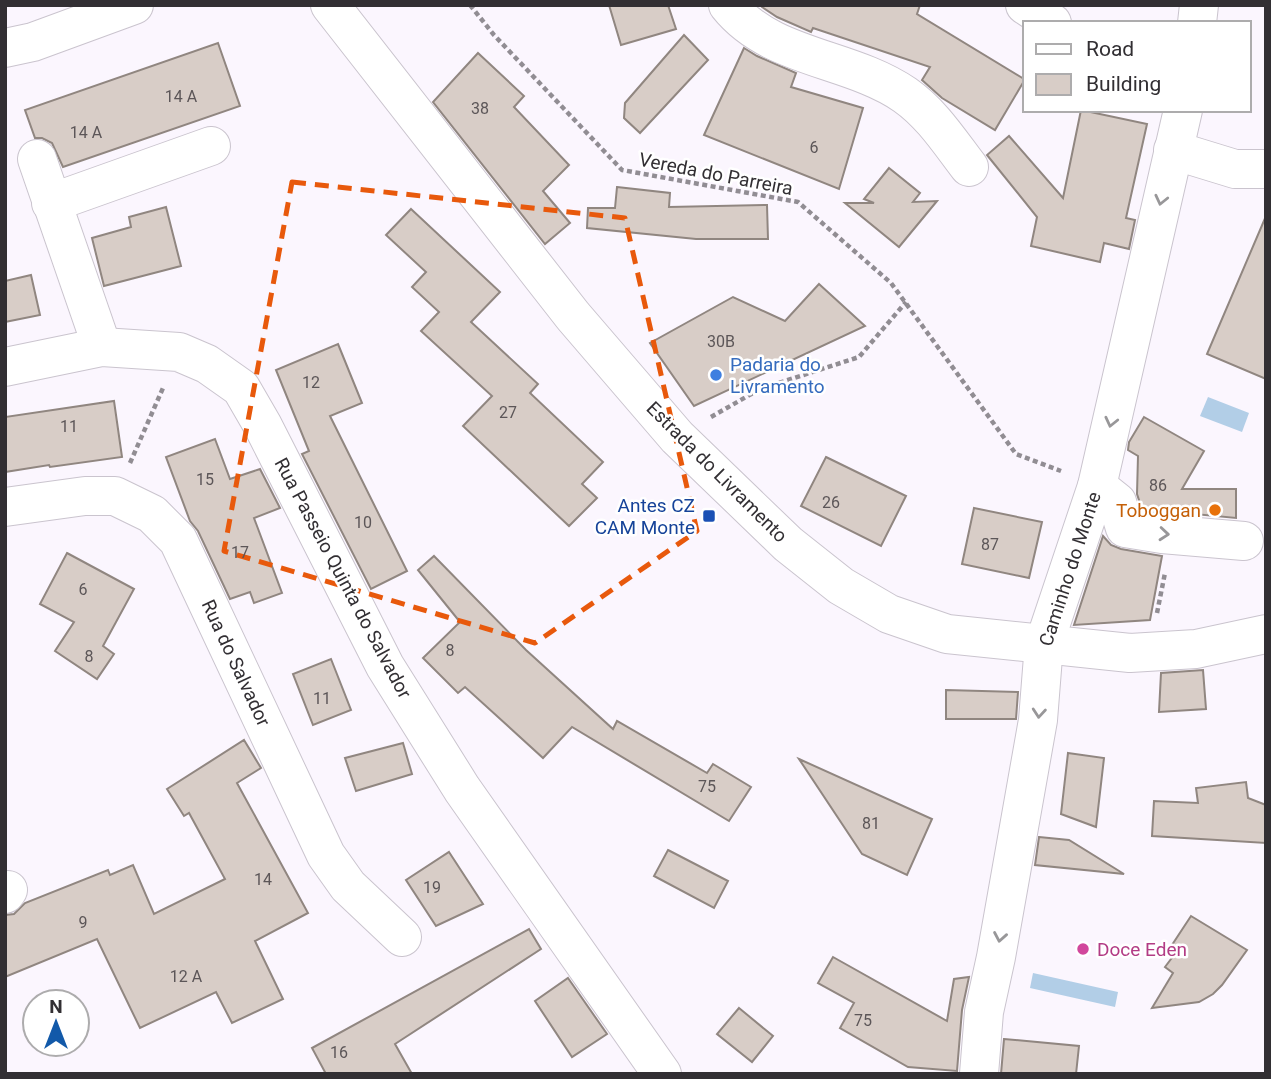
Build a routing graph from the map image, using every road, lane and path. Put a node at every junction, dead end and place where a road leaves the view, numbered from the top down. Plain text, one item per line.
1 (134, 5) edge
2 (330, 5) edge
3 (470, 5) edge
4 (728, 5) edge
5 (1025, 5) edge
6 (1049, 21) edge
7 (5, 48) edge
8 (1182, 112) edge
9 (211, 146) dead end
10 (1173, 150) junction
11 (37, 159) dead end
12 (969, 167) dead end
13 (1266, 169) edge
14 (51, 203) junction
15 (906, 302) junction
16 (102, 347) junction
17 (179, 352) junction
18 (5, 367) edge
19 (677, 437) junction
20 (1097, 486) junction
21 (115, 496) junction
22 (5, 507) edge
23 (1244, 541) dead end
24 (1266, 634) edge
25 (1044, 645) junction
26 (401, 937) dead end
27 (662, 1074) edge
28 (979, 1074) edge

1 - 7 street
2 - 19 street, Estrada do Livramento
3 - 15 path, Vereda do Parreira
4 - 12 street
5 - 6 street
8 - 10 street, Caminho do Monte
9 - 14 street
10 - 13 street
10 -> 20 street, Caminho do Monte
11 - 14 street
14 - 16 street
15 - 19 path
15 - 20 path, Vereda do Parreira
16 - 17 street, Rua Passeio Quinta do Salvador
16 - 18 street, Rua Passeio Quinta do Salvador
17 - 21 path
17 - 27 street, Rua Passeio Quinta do Salvador
19 - 25 street, Estrada do Livramento
20 -> 23 street
20 - 25 street, Caminho do Monte
21 - 22 street, Rua do Salvador
21 - 26 street, Rua do Salvador
24 - 25 street, Estrada do Livramento
25 -> 28 street, Caminho do Monte

